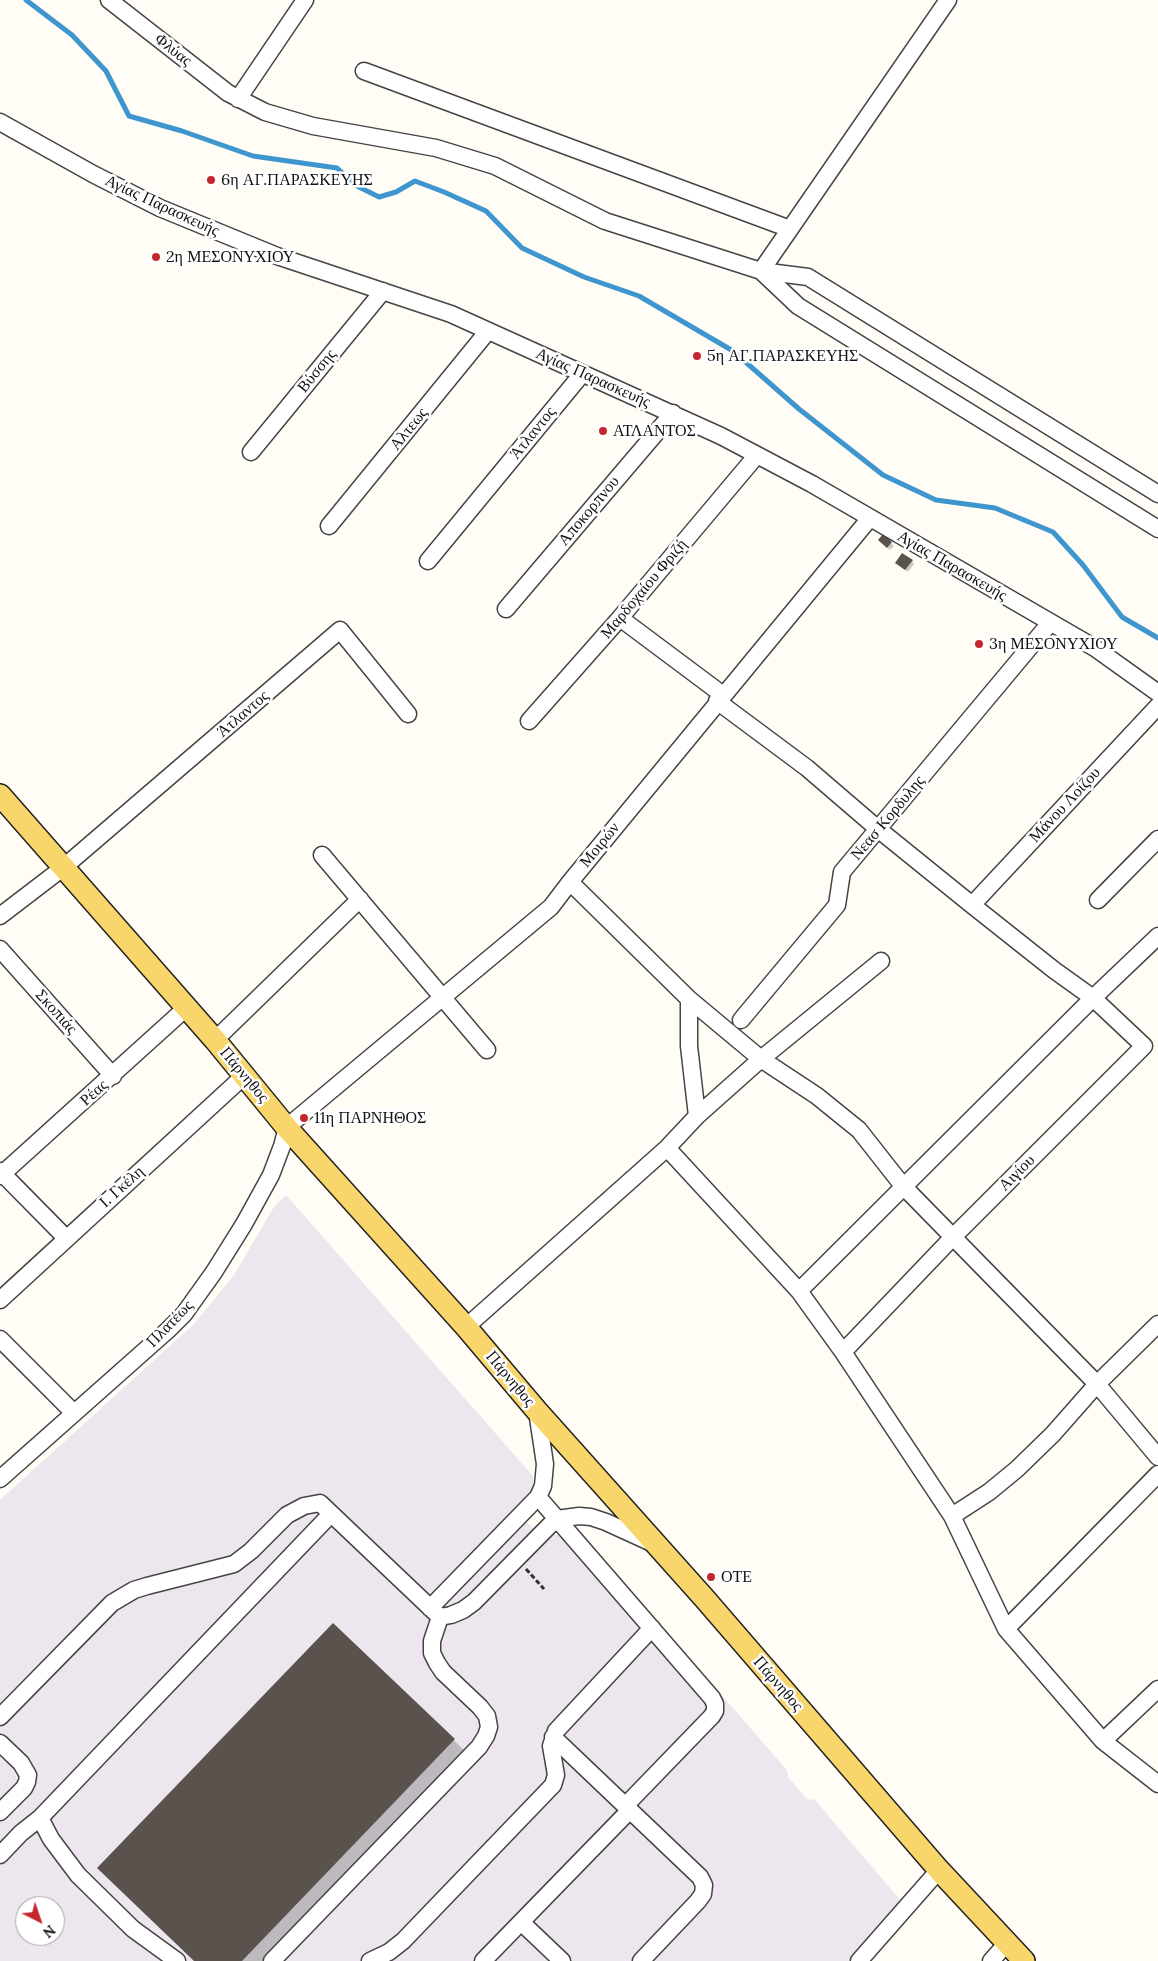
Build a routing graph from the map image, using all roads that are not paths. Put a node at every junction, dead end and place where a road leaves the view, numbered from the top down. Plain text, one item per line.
1 (109, 0) edge
2 (305, 0) edge
3 (948, 0) edge
4 (364, 71) dead end
5 (238, 99) junction
6 (0, 122) edge
7 (790, 229) junction
8 (761, 271) junction
9 (383, 291) junction
10 (488, 331) junction
11 (582, 374) junction
12 (673, 414) junction
13 (251, 452) dead end
14 (757, 455) junction
15 (1158, 494) edge
16 (870, 518) junction
17 (329, 526) dead end
18 (1158, 529) edge
19 (428, 561) dead end
20 (506, 609) dead end
21 (620, 618) junction
22 (1050, 623) junction
23 (1158, 692) edge
24 (720, 698) junction
25 (1158, 706) edge
26 (408, 714) dead end
27 (529, 721) dead end
28 (0, 795) edge
29 (878, 829) junction
30 (1158, 839) edge
31 (322, 855) dead end
32 (64, 867) junction
33 (570, 882) junction
34 (360, 899) junction
35 (1098, 900) dead end
36 (972, 905) junction
37 (0, 916) edge
38 (1158, 936) edge
39 (0, 948) edge
40 (881, 962) dead end
41 (442, 997) junction
42 (1093, 998) junction
43 (689, 999) junction
44 (186, 1008) junction
45 (741, 1020) dead end
46 (215, 1040) junction
47 (487, 1050) dead end
48 (761, 1059) junction
49 (245, 1075) junction
50 (113, 1076) junction
51 (697, 1116) junction
52 (287, 1128) junction
53 (667, 1148) junction
54 (1, 1174) edge
55 (903, 1186) junction
56 (953, 1237) junction
57 (66, 1238) junction
58 (798, 1291) junction
59 (0, 1300) edge
60 (1158, 1324) edge
61 (466, 1328) junction
62 (0, 1338) edge
63 (843, 1352) junction
64 (1097, 1384) junction
65 (537, 1411) junction
66 (74, 1414) junction
67 (1158, 1457) edge
68 (1158, 1474) edge
69 (0, 1479) edge
70 (538, 1497) junction
71 (331, 1514) junction
72 (952, 1516) junction
73 (557, 1520) junction
74 (655, 1544) junction
75 (435, 1612) junction
76 (652, 1628) junction
77 (1006, 1629) junction
78 (1158, 1689) edge
79 (0, 1717) edge
80 (553, 1737) junction
81 (1103, 1741) junction
82 (0, 1743) edge
83 (1158, 1784) edge
84 (628, 1808) junction
85 (0, 1812) edge
86 (40, 1818) junction
87 (0, 1855) edge
88 (939, 1870) junction
89 (521, 1922) junction
90 (1007, 1943) junction
91 (177, 1961) edge
92 (272, 1961) edge
93 (370, 1961) edge
94 (483, 1961) edge
95 (562, 1961) edge
96 (641, 1961) edge
97 (859, 1961) edge
98 (991, 1961) edge
99 (1024, 1961) edge

1 - 5 street, Φλύας
2 - 5 street
3 - 7 street
4 - 7 street
5 - 8 street, Φλύας
6 - 9 street, Αγίας Παρασκευής
7 - 8 street
8 - 15 street, Φλύας
8 - 18 street
9 - 10 street, Αγίας Παρασκευής
9 - 13 street, Βύσσης
10 - 11 street, Αγίας Παρασκευής
10 - 17 street, Αλτεως
11 - 12 street, Αγίας Παρασκευής
11 - 19 street, Άτλαντος
12 - 14 street, Αγίας Παρασκευής
12 - 20 street, Αποκορπνου
14 - 16 street, Αγίας Παρασκευής
14 - 21 street, Μαρδοχαίου Φριζή
16 - 22 street, Αγίας Παρασκευής
16 - 24 street, Μοιρών
21 - 24 street
21 - 27 street, Μαρδοχαίου Φριζή
22 - 23 street, Αγίας Παρασκευής
22 - 29 street, Νεασ Κορδυλης
24 - 29 street
24 - 33 street, Μοιρών
25 - 36 street, Μάνου Λοίζου
26 - 32 street, Άτλαντος
28 - 32 main road, Πάρνηθος
29 - 36 street
29 - 45 street, Νεασ Κορδυλης
30 - 35 street
31 - 34 street
32 - 37 street
32 - 44 main road, Πάρνηθος
33 - 41 street, Μοιρών
33 - 43 street
34 - 41 street
34 - 46 street
36 - 42 street
38 - 42 street
39 - 50 street, Σκοπιάς
40 - 48 street
41 - 47 street
41 - 52 street, Μοιρών
42 - 55 street
42 - 56 street, Αιγίου
43 - 48 street
43 - 51 street
44 - 46 main road, Πάρνηθος
44 - 50 street, Ρέας
46 - 49 main road, Πάρνηθος
48 - 51 street
48 - 55 street
49 - 52 main road, Πάρνηθος
49 - 57 street, Ι. Γκέλη
50 - 54 street, Ρέας
51 - 53 street
52 - 61 main road, Πάρνηθος
52 - 66 street, Πλατέως
53 - 58 street
53 - 61 street
54 - 57 street
55 - 56 street
55 - 58 street
56 - 63 street, Αιγίου
56 - 64 street
57 - 59 street, Ι. Γκέλη
58 - 63 street
60 - 64 street
61 - 65 main road, Πάρνηθος
62 - 66 street
63 - 72 street
64 - 67 street
64 - 72 street
65 - 70 street
65 - 74 main road, Πάρνηθος
66 - 69 street, Πλατέως
68 - 77 street
70 - 73 street
70 - 75 street
71 - 75 street
71 - 79 street
71 - 86 street
72 - 77 street
73 - 74 street
73 - 75 street
73 - 76 street
74 - 88 main road, Πάρνηθος
75 - 92 street
76 - 80 street
76 - 84 street
77 - 81 street
78 - 81 street
80 - 84 street
80 - 93 street
81 - 83 street
82 - 85 street
84 - 89 street
84 - 96 street
86 - 87 street
86 - 91 street
88 - 90 main road, Πάρνηθος
88 - 97 street
89 - 94 street
89 - 95 street
90 - 98 street
90 - 99 main road, Πάρνηθος

